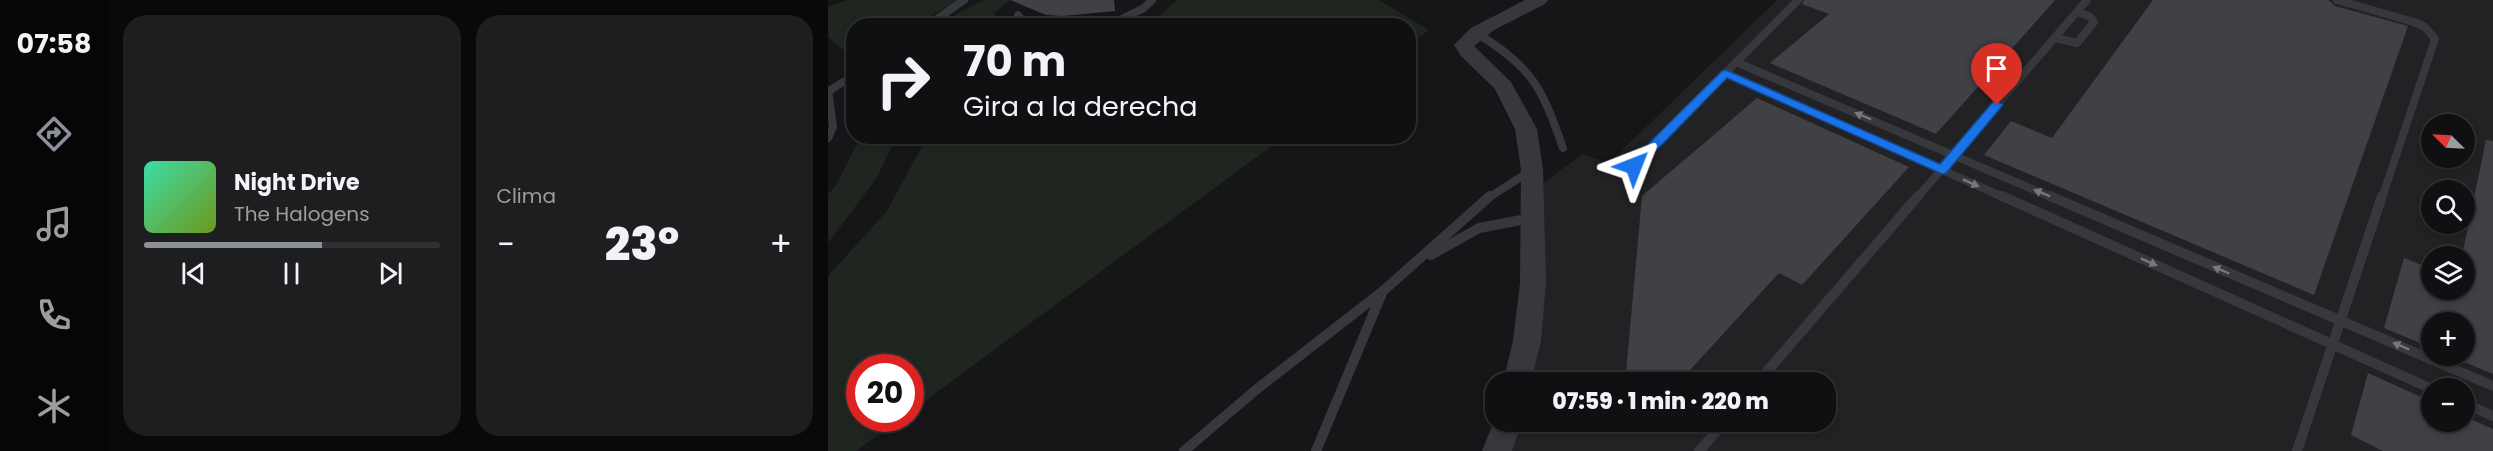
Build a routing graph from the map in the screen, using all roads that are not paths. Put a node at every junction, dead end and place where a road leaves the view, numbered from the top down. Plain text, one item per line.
1 (964, 0) edge
2 (1152, 0) edge
3 (1539, 0) edge
4 (1798, 0) edge
5 (2087, 0) edge
6 (2337, 0) edge
7 (2077, 12) junction
8 (1018, 15) dead end
9 (938, 18) edge
10 (1020, 18) edge
11 (1124, 18) edge
12 (1478, 34) junction
13 (2055, 38) junction
14 (1736, 62) junction
15 (1726, 73) junction
16 (846, 80) edge
17 (828, 90) edge
18 (828, 138) edge
19 (1563, 148) dead end
20 (1954, 155) junction
21 (1634, 166) dead end
22 (1532, 170) junction
23 (1942, 170) junction
24 (1532, 218) junction
25 (1418, 262) junction
26 (1382, 292) junction
27 (2341, 321) junction
28 (2333, 345) junction
29 (1519, 372) edge
30 (1767, 372) edge
31 (2421, 384) edge
32 (2493, 386) edge
33 (2475, 408) edge
34 (2493, 416) edge
35 (1504, 432) edge
36 (1716, 432) edge
37 (1184, 451) edge
38 (1316, 451) edge
39 (1497, 451) edge
40 (1699, 451) edge
41 (2297, 451) edge

1 - 9 lane
2 - 11 lane
3 - 12 street
4 - 14 lane
5 - 7 lane
6 - 27 lane
7 - 13 lane
7 - 13 lane
8 - 10 lane
12 - 19 lane
12 - 22 street
13 - 20 lane
14 - 15 lane
20 -> 14 lane
15 - 21 lane
15 - 23 lane
16 - 17 lane
17 - 18 lane
20 - 23 lane
27 -> 20 lane
22 - 24 street
22 - 25 lane
23 -> 28 lane
23 - 30 lane
24 - 25 lane
24 - 29 street
25 - 26 lane
26 - 37 lane
26 - 38 lane
27 - 28 lane
32 -> 27 lane
28 - 31 lane
28 - 41 lane
33 - 34 lane
35 - 39 street
36 - 40 lane

